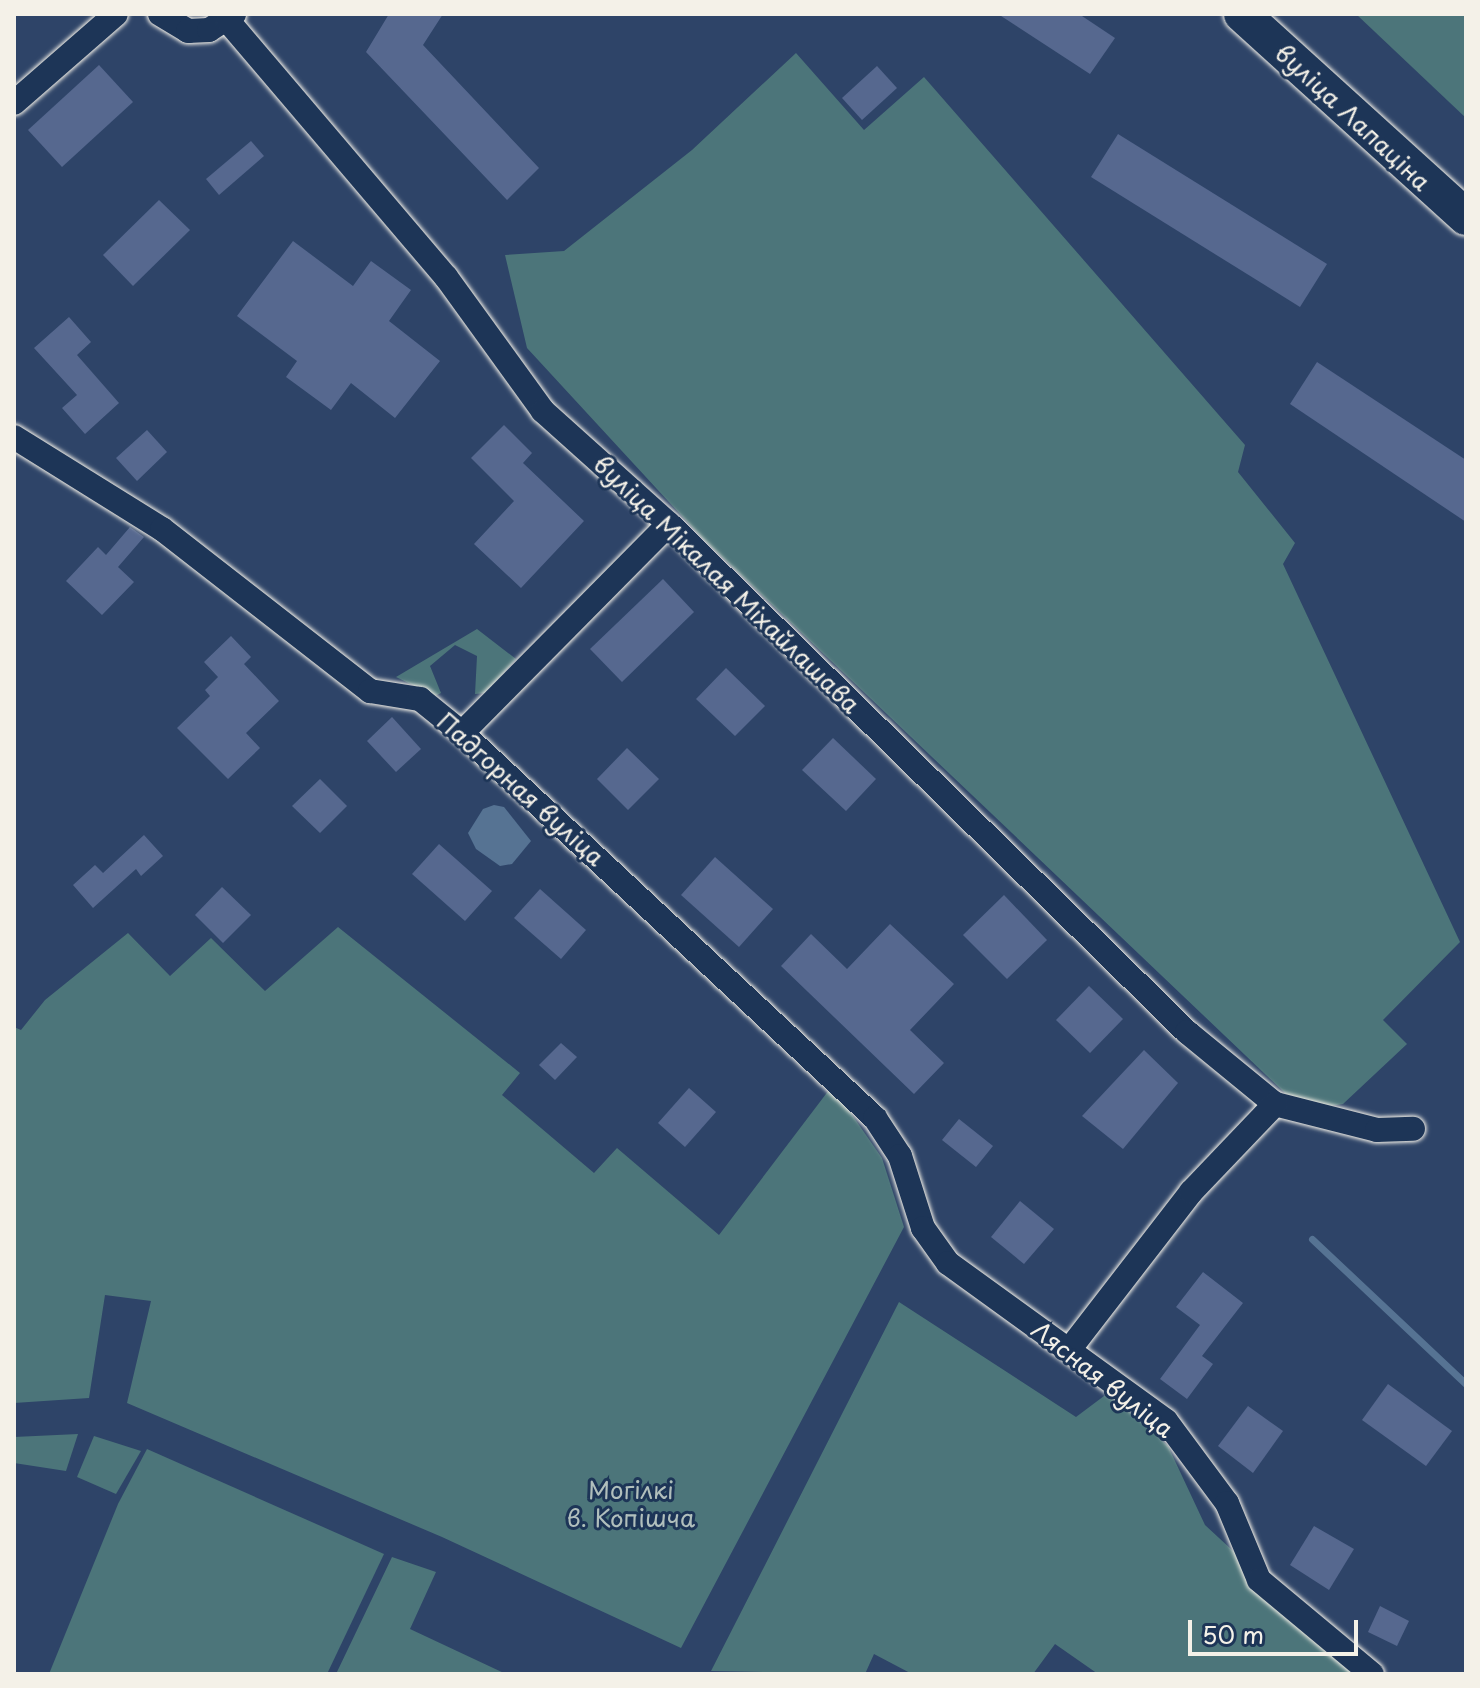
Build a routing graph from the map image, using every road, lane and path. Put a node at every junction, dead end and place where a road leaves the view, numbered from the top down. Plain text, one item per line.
1 (116, 14) edge
2 (160, 14) edge
3 (1242, 14) edge
4 (231, 17) edge
5 (14, 103) edge
6 (1466, 217) edge
7 (14, 437) edge
8 (669, 524) junction
9 (462, 733) junction
10 (1275, 1104) junction
11 (1413, 1129) dead end
12 (900, 1156) joint
13 (1069, 1350) junction
14 (1372, 1674) edge

1 - 5 street
2 - 4 street
3 - 6 main road, вуліца Лапаціна
4 - 8 street, вуліца Мікалая Міхайлашава
7 - 9 street, Падгорная вуліца
8 - 9 street
8 - 10 street, вуліца Мікалая Міхайлашава
9 - 12 street, Падгорная вуліца
10 - 11 street
10 - 13 street
12 - 13 street, Лясная вуліца
13 - 14 street, Лясная вуліца

